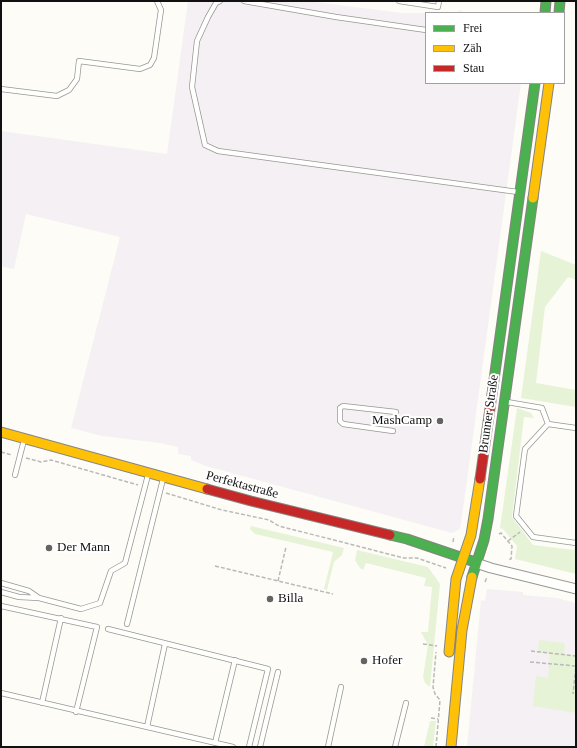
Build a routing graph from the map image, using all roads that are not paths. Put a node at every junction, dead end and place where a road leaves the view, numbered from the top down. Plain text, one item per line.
1 (157, 1) edge
2 (220, 1) edge
3 (244, 1) edge
4 (400, 1) edge
5 (439, 1) edge
6 (546, 1) edge
7 (560, 1) edge
8 (545, 12) edge
9 (559, 12) edge
10 (425, 30) edge
11 (535, 84) edge
12 (549, 84) edge
13 (1, 89) edge
14 (534, 191) junction
15 (520, 192) junction
16 (492, 400) junction
17 (504, 401) junction
18 (396, 412) dead end
19 (548, 424) junction
20 (576, 428) edge
21 (394, 431) dead end
22 (1, 432) edge
23 (25, 438) junction
24 (149, 473) junction
25 (15, 475) dead end
26 (163, 477) junction
27 (576, 543) edge
28 (463, 558) junction
29 (476, 563) junction
30 (1, 583) edge
31 (576, 589) edge
32 (1, 592) edge
33 (39, 598) junction
34 (1, 606) edge
35 (61, 618) junction
36 (126, 624) dead end
37 (108, 629) dead end
38 (165, 644) junction
39 (235, 660) junction
40 (448, 665) dead end
41 (278, 672) dead end
42 (341, 687) dead end
43 (1, 693) edge
44 (42, 703) junction
45 (406, 703) dead end
46 (76, 712) junction
47 (147, 726) junction
48 (215, 743) junction
49 (233, 747) edge
50 (249, 747) edge
51 (260, 747) edge
52 (328, 747) edge
53 (396, 747) edge
54 (450, 747) edge

1 - 13 lane
2 - 15 lane
3 - 10 lane
4 - 5 lane
6 - 8 main road
7 - 9 main road
11 - 15 main road, Brunner Straße
12 - 14 main road, Brunner Straße
14 - 15 lane
14 - 17 main road, Brunner Straße
15 - 16 main road, Brunner Straße
16 - 17 lane
16 - 28 main road, Brunner Straße
17 - 19 lane
17 - 29 main road, Brunner Straße
18 - 21 lane
19 - 20 lane
19 - 27 lane
22 - 23 main road, Perfektastraße
23 - 24 main road, Perfektastraße
23 - 25 lane
24 - 26 main road, Perfektastraße
24 - 33 lane
26 - 28 main road, Perfektastraße
26 - 36 lane
28 - 29 main road, Perfektastraße
28 - 40 main road, Brunner Straße
29 - 31 street
29 - 54 main road, Brunner Straße
30 - 33 lane
32 - 33 lane
34 - 35 lane
35 - 44 lane
35 - 46 lane
37 - 38 lane
38 - 39 lane
38 - 47 lane
39 - 48 lane
39 - 50 lane
41 - 51 lane
42 - 52 lane
43 - 44 lane
44 - 46 lane
45 - 53 lane
46 - 47 lane
47 - 48 lane
48 - 49 lane

